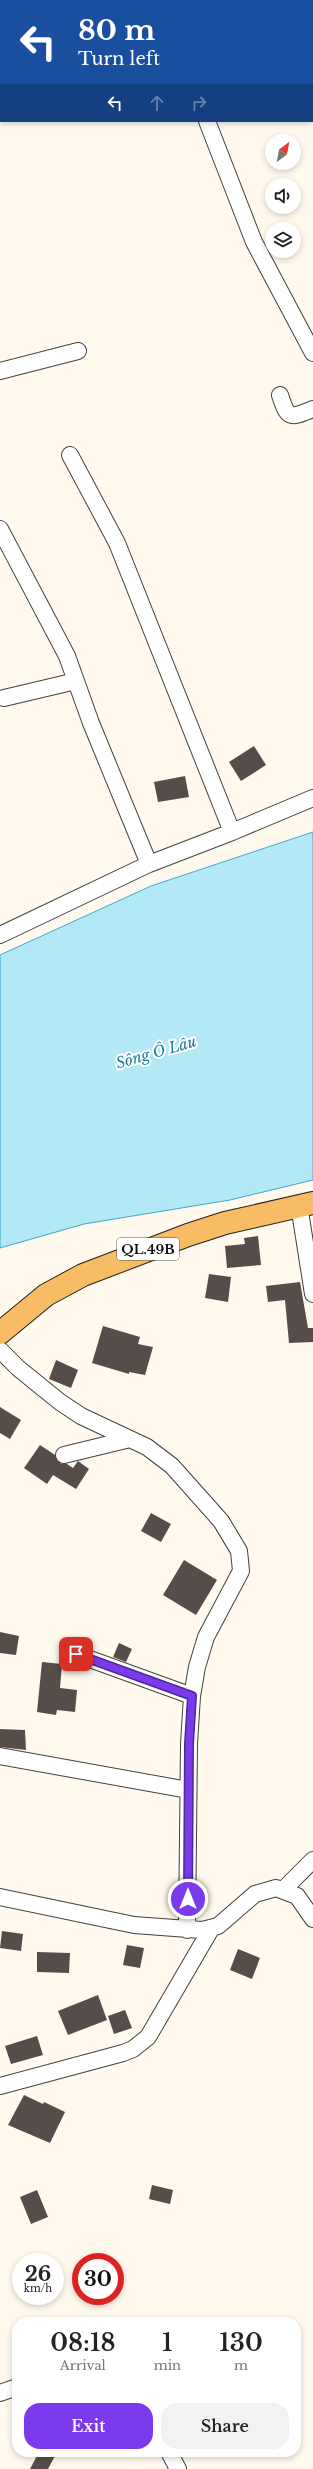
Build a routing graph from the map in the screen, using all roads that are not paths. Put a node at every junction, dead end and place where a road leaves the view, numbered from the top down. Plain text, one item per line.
1 (207, 122) edge
2 (78, 351) dead end
3 (313, 353) edge
4 (0, 371) edge
5 (280, 395) dead end
6 (313, 409) edge
7 (70, 455) dead end
8 (0, 529) edge
9 (76, 681) junction
10 (4, 698) dead end
11 (313, 798) edge
12 (232, 832) junction
13 (149, 864) junction
14 (0, 935) edge
15 (306, 1204) edge
16 (313, 1294) edge
17 (0, 1333) edge
18 (0, 1350) edge
19 (130, 1439) junction
20 (64, 1455) dead end
21 (76, 1654) dead end
22 (192, 1696) junction
23 (0, 1756) edge
24 (188, 1790) junction
25 (313, 1860) edge
26 (284, 1889) junction
27 (0, 1896) edge
28 (313, 1919) edge
29 (210, 1929) junction
30 (188, 1930) junction
31 (0, 2086) edge
32 (12, 2389) edge
33 (0, 2393) edge
34 (172, 2457) edge
35 (178, 2469) edge

1 - 3 street
2 - 4 street
5 - 6 street
7 - 12 street
8 - 9 street
9 - 10 street
9 - 13 street
11 - 12 street
12 - 13 street
13 - 14 street
15 - 16 street
15 - 17 main road, QL.49B
18 - 19 street
19 - 20 street
19 - 22 street
21 - 22 street
22 - 24 street
23 - 24 street
24 - 30 street
25 - 26 street
26 - 28 street
26 - 29 street
27 - 30 street
29 - 30 street
29 - 31 street
32 - 33 street
34 - 35 street

